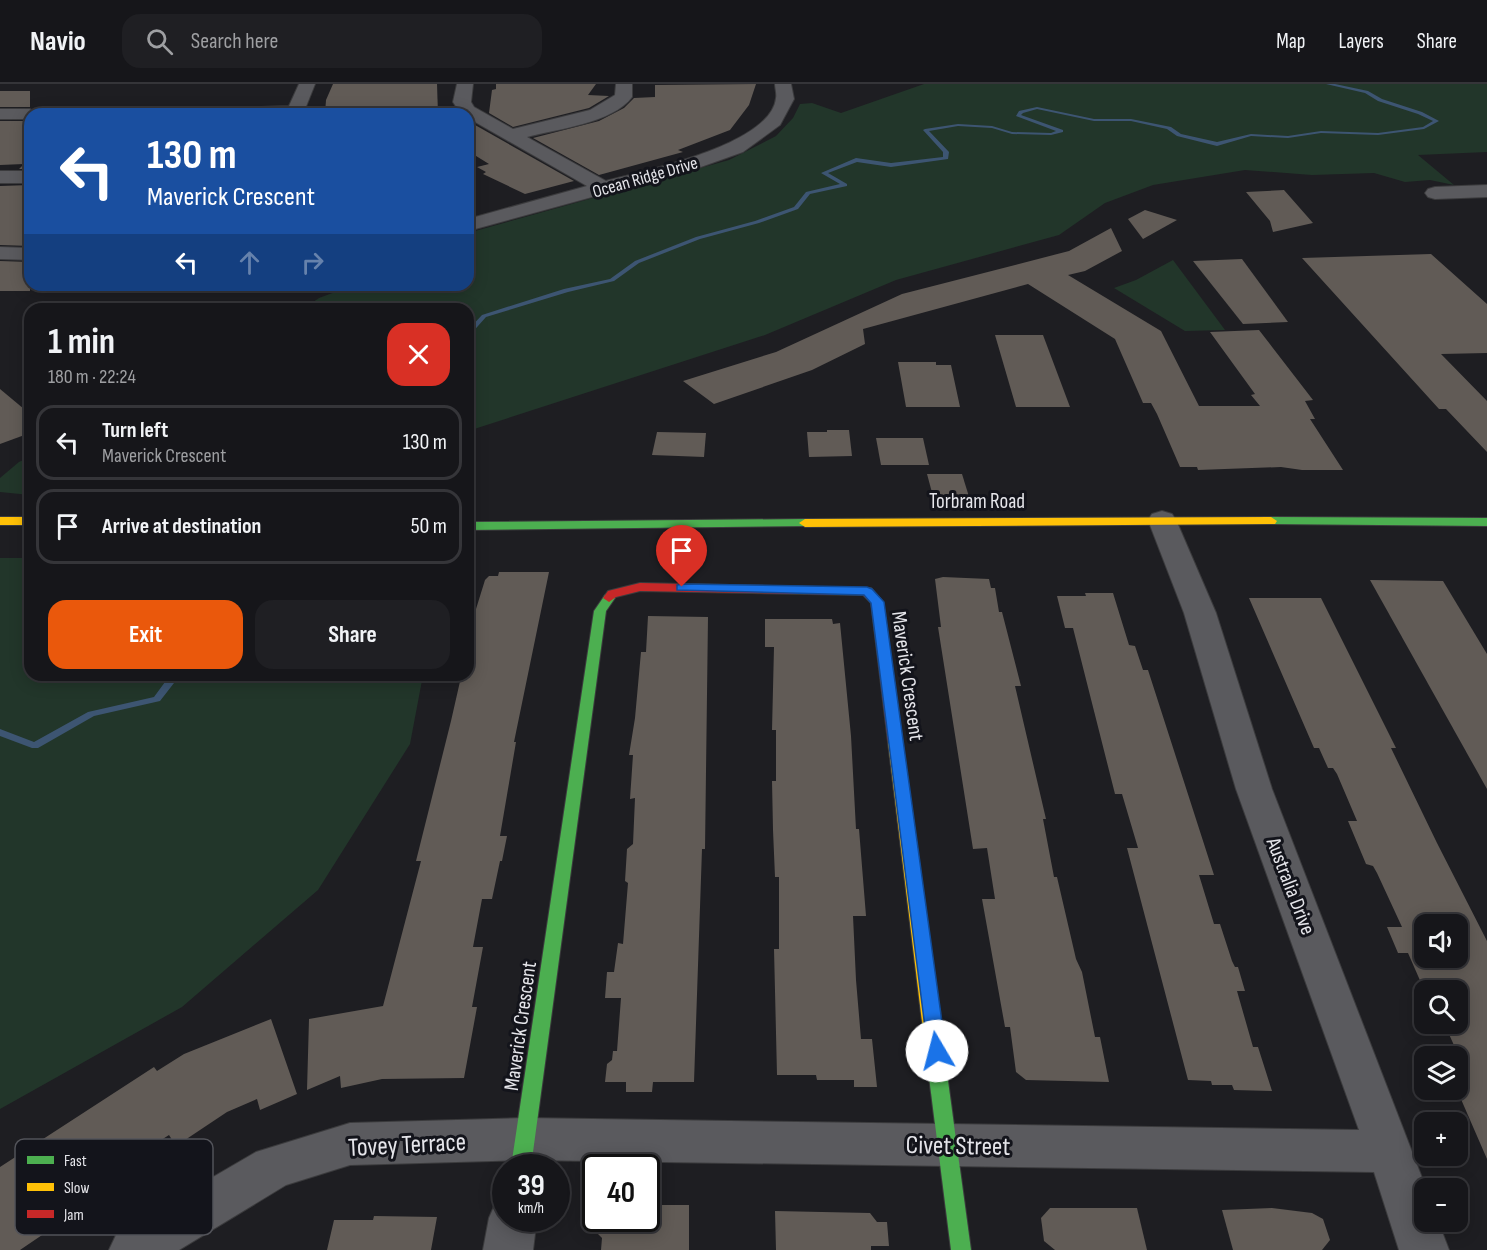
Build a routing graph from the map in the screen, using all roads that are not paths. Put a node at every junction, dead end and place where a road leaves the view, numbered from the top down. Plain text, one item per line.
1 (307, 84) edge
2 (465, 84) edge
3 (624, 84) edge
4 (783, 84) edge
5 (296, 108) edge
6 (466, 108) edge
7 (474, 113) edge
8 (0, 114) edge
9 (24, 114) edge
10 (511, 135) junction
11 (0, 177) edge
12 (24, 177) edge
13 (604, 188) junction
14 (1487, 191) edge
15 (1435, 193) dead end
16 (474, 223) edge
17 (0, 253) edge
18 (24, 254) edge
19 (1162, 520) junction
20 (0, 521) edge
21 (24, 521) edge
22 (1487, 522) edge
23 (474, 526) edge
24 (950, 1146) junction
25 (1390, 1151) junction
26 (523, 1153) edge
27 (213, 1203) edge
28 (511, 1232) edge
29 (159, 1235) edge
30 (134, 1250) edge
31 (508, 1250) edge
32 (961, 1250) edge
33 (1424, 1250) edge

1 - 5 street
2 - 6 street
3 - 10 street
4 - 13 street, Ocean Ridge Drive
7 - 10 street
8 - 9 street
10 - 13 street
11 - 12 street
13 - 16 street, Ocean Ridge Drive
14 - 15 street
17 - 18 street
19 - 22 street, Torbram Road
19 - 23 street, Torbram Road
19 - 25 street, Australia Drive
20 - 21 street
24 - 25 street, Civet Street
24 - 26 street, Civet Street
24 - 26 street, Maverick Crescent
24 - 32 street, Maverick Crescent
25 - 33 street, Australia Drive
26 - 27 street, Tovey Terrace
28 - 31 street
29 - 30 street, Tovey Terrace

